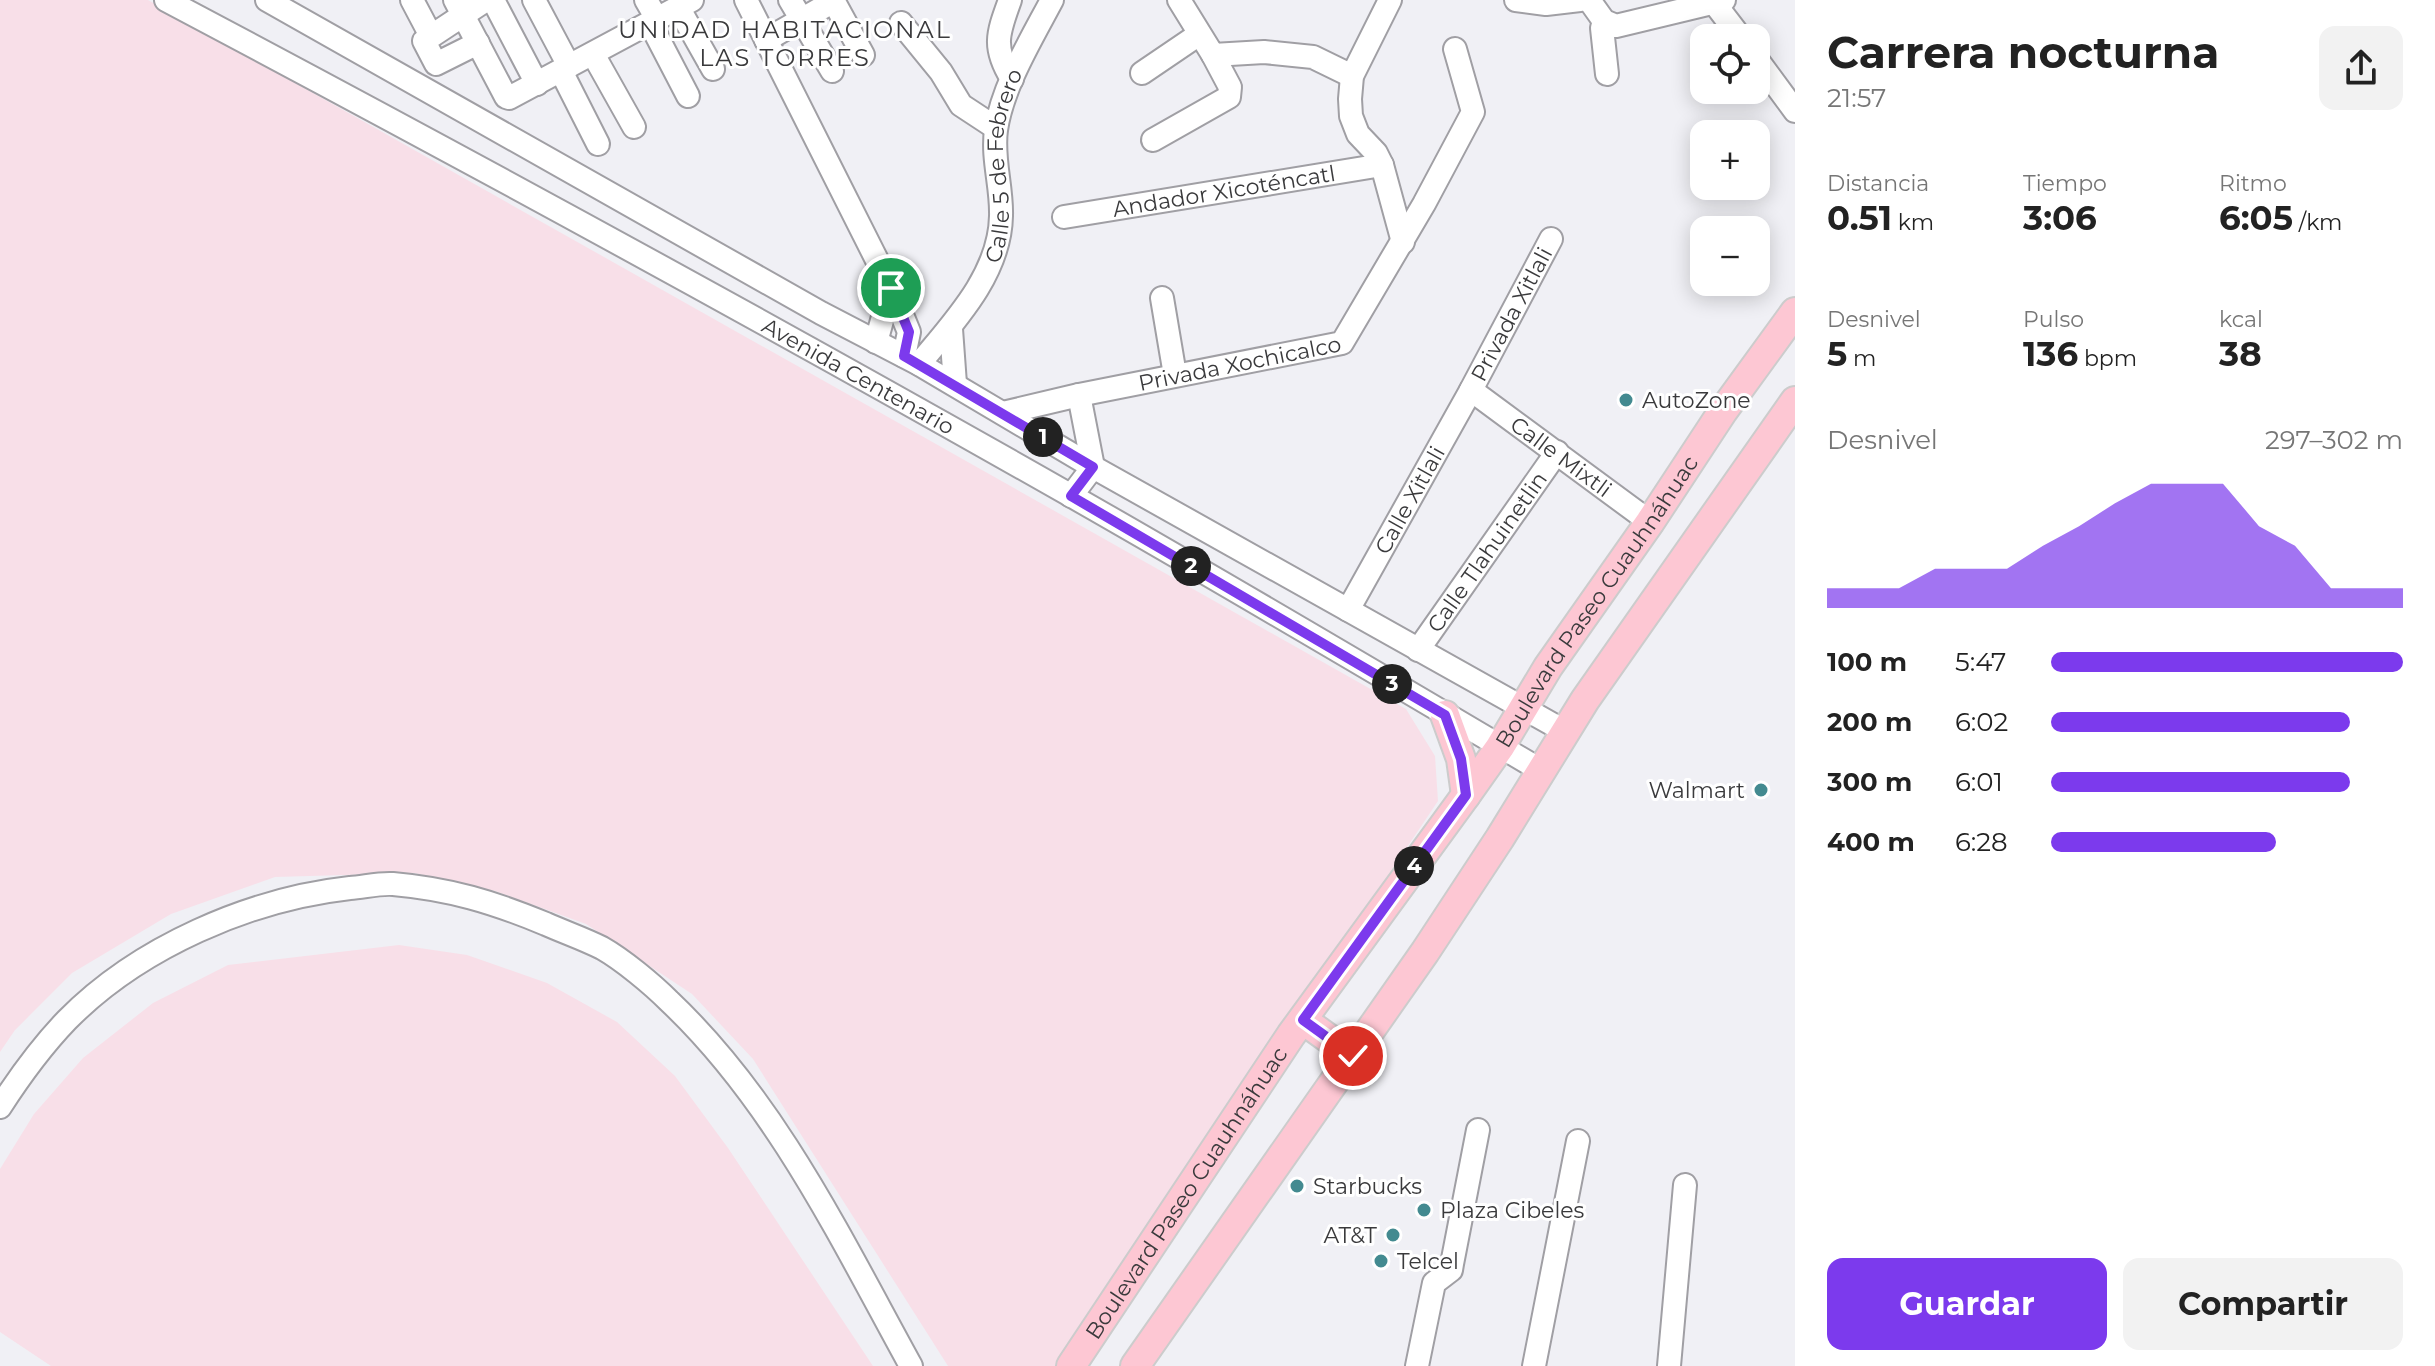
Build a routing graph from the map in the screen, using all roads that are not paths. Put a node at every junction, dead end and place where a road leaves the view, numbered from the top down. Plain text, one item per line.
1 (166, 0) edge
2 (267, 0) edge
3 (412, 0) edge
4 (486, 0) edge
5 (493, 0) edge
6 (534, 0) edge
7 (746, 0) edge
8 (790, 0) edge
9 (1010, 0) edge
10 (1052, 0) edge
11 (1179, 0) edge
12 (1390, 0) edge
13 (1516, 0) edge
14 (1580, 0) edge
15 (1589, 0) edge
16 (833, 1) edge
17 (685, 2) edge
18 (1720, 2) edge
19 (459, 8) edge
20 (651, 14) edge
21 (801, 21) junction
22 (1604, 21) junction
23 (901, 23) dead end
24 (1733, 24) edge
25 (1198, 35) junction
26 (431, 36) junction
27 (766, 40) junction
28 (478, 43) junction
29 (1455, 49) dead end
30 (593, 54) junction
31 (863, 55) dead end
32 (1213, 55) junction
33 (565, 69) junction
34 (713, 69) dead end
35 (832, 71) dead end
36 (1142, 73) dead end
37 (1607, 74) dead end
38 (1352, 76) junction
39 (1770, 77) edge
40 (1012, 79) junction
41 (537, 84) junction
42 (688, 96) dead end
43 (1795, 111) edge
44 (634, 127) dead end
45 (996, 128) junction
46 (1153, 140) dead end
47 (598, 144) dead end
48 (1382, 165) junction
49 (1064, 217) dead end
50 (1551, 239) dead end
51 (1403, 242) junction
52 (891, 288) junction
53 (1162, 298) dead end
54 (1795, 312) edge
55 (821, 313) junction
56 (951, 329) junction
57 (876, 342) junction
58 (802, 344) junction
59 (912, 360) junction
60 (1175, 375) junction
61 (955, 384) junction
62 (1471, 390) junction
63 (1079, 395) junction
64 (1795, 401) edge
65 (1003, 413) junction
66 (1557, 452) junction
67 (1093, 467) junction
68 (1071, 496) junction
69 (1650, 522) junction
70 (1348, 610) junction
71 (1418, 650) junction
72 (1524, 707) junction
73 (1445, 715) junction
74 (1566, 732) junction
75 (1500, 747) junction
76 (1542, 771) junction
77 (1466, 795) junction
78 (1303, 1020) junction
79 (1353, 1056) junction
80 (0, 1107) edge
81 (1478, 1130) dead end
82 (1578, 1141) dead end
83 (1685, 1185) dead end
84 (911, 1366) edge
85 (1071, 1366) edge
86 (1135, 1366) edge
87 (1417, 1366) edge
88 (1534, 1366) edge
89 (1669, 1366) edge

1 - 58 street, Avenida Centenario
2 - 55 street, Avenida Centenario
3 - 26 street
4 - 19 street
5 - 41 street
6 - 33 street
7 - 27 street
8 - 21 street
9 - 40 street
10 - 40 street, Calle 5 de Febrero
11 - 25 street
12 - 38 street
13 - 14 street
15 - 22 street
16 - 21 street
16 - 31 street
17 - 20 street
17 - 34 street
18 - 22 street
18 - 24 street
19 - 26 street
19 - 28 street
20 - 30 street
20 - 42 street
21 - 27 street
21 - 35 street
22 - 37 street
23 - 45 street
25 - 32 street
25 - 36 street
26 - 28 street
27 - 52 street
28 - 41 street
29 - 51 street, Privada Xochicalco
30 - 33 street
30 - 44 street
32 - 38 street
32 - 46 street
33 - 41 street
33 - 47 street
38 - 48 street
39 - 43 street
40 - 45 street, Calle 5 de Febrero
45 - 56 street, Calle 5 de Febrero
48 - 49 street, Andador Xicoténcatl
48 - 51 street
50 - 62 street, Privada Xitlali
51 - 60 street, Privada Xochicalco
52 - 57 street
52 - 59 street
53 - 60 street
54 - 69 main road, Boulevard Paseo Cuauhnáhuac
55 - 57 street, Avenida Centenario
55 - 58 street
56 - 59 street, Calle 5 de Febrero
56 - 61 street
57 - 59 street, Avenida Centenario
58 - 68 street, Avenida Centenario
59 - 61 street, Avenida Centenario
60 - 63 street, Privada Xochicalco
61 - 65 street, Avenida Centenario
62 - 66 street, Calle Mixtli
62 - 70 street, Calle Xitlali
63 - 65 street, Privada Xochicalco
63 - 67 street
64 - 74 main road, Boulevard Paseo Cuauhnáhuac
65 - 67 street, Avenida Centenario
66 - 69 street, Calle Mixtli
66 - 71 street, Calle Tlahuinetlin
67 - 68 street
67 - 70 street, Avenida Centenario
68 - 73 street, Avenida Centenario
69 - 72 main road, Boulevard Paseo Cuauhnáhuac
70 - 71 street, Avenida Centenario
71 - 72 street, Avenida Centenario
72 - 74 street, Avenida Centenario
72 - 75 main road, Boulevard Paseo Cuauhnáhuac
73 - 75 street, Avenida Centenario
73 - 77 main road
74 - 76 main road, Boulevard Paseo Cuauhnáhuac
75 - 76 street, Avenida Centenario
75 - 77 main road, Boulevard Paseo Cuauhnáhuac
76 - 79 main road, Boulevard Paseo Cuauhnáhuac
77 - 78 main road, Boulevard Paseo Cuauhnáhuac
78 - 79 main road
78 - 85 main road, Boulevard Paseo Cuauhnáhuac
79 - 86 main road, Boulevard Paseo Cuauhnáhuac
80 - 84 street
81 - 87 street
82 - 88 street
83 - 89 street

